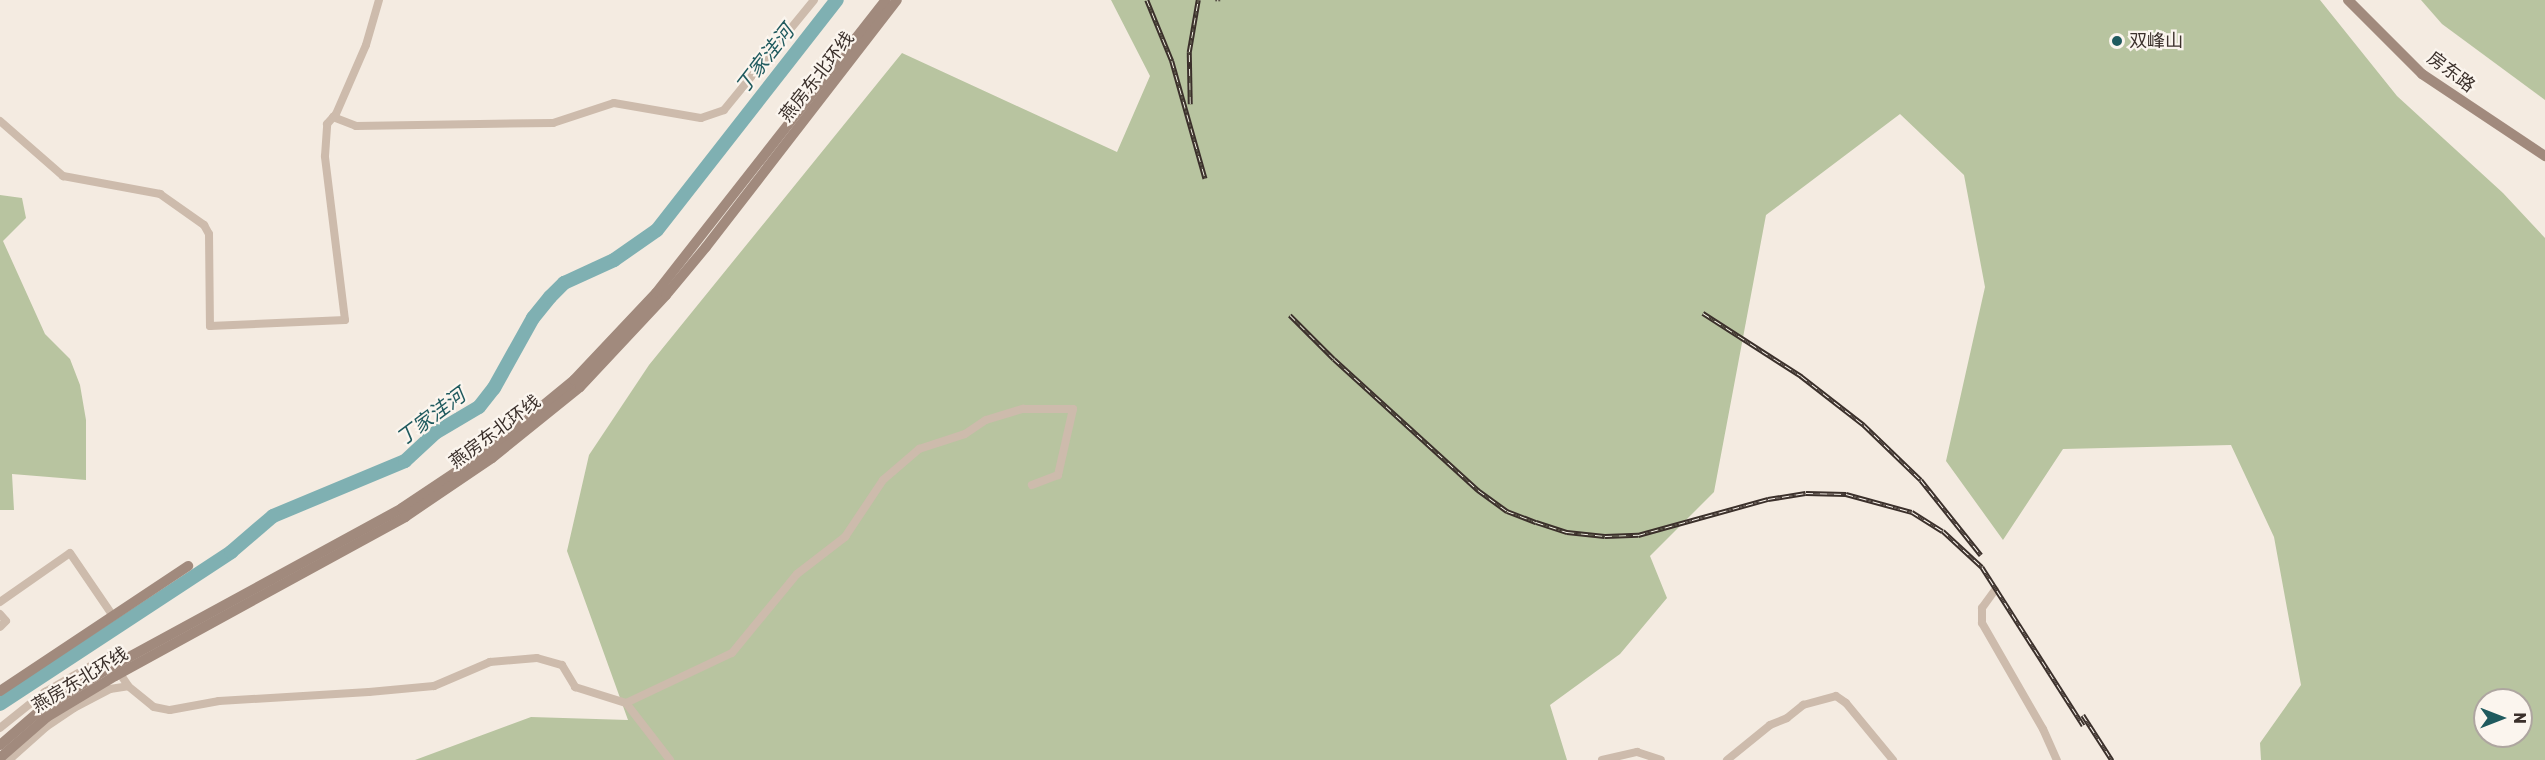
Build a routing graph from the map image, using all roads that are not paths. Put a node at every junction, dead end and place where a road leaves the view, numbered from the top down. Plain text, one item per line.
1 (379, 0) edge
2 (814, 0) edge
3 (886, 0) edge
4 (897, 0) edge
5 (2348, 0) edge
6 (333, 117) junction
7 (0, 121) edge
8 (2545, 156) edge
9 (1032, 485) dead end
10 (188, 566) dead end
11 (1995, 590) dead end
12 (0, 602) edge
13 (0, 614) edge
14 (113, 616) junction
15 (0, 627) edge
16 (112, 672) junction
17 (128, 686) junction
18 (0, 691) edge
19 (626, 703) junction
20 (0, 728) edge
21 (0, 745) edge
22 (0, 758) edge
23 (9, 760) edge
24 (670, 760) edge
25 (1602, 760) edge
26 (1661, 760) edge
27 (1727, 760) edge
28 (1893, 760) edge
29 (2057, 760) edge

1 - 6 street
2 - 6 street
3 - 16 main road, 燕房东北环线, bridge
4 - 16 main road, 燕房东北环线, bridge
5 - 8 main road, 房东路
6 - 7 street
9 - 19 street
10 - 14 main road
11 - 29 street
12 - 14 street
13 - 15 street
14 - 18 main road
16 - 21 main road, 燕房东北环线
16 - 22 main road, 燕房东北环线
17 - 19 street
17 - 20 street
17 - 23 street
19 - 24 street
25 - 26 street
27 - 28 street

